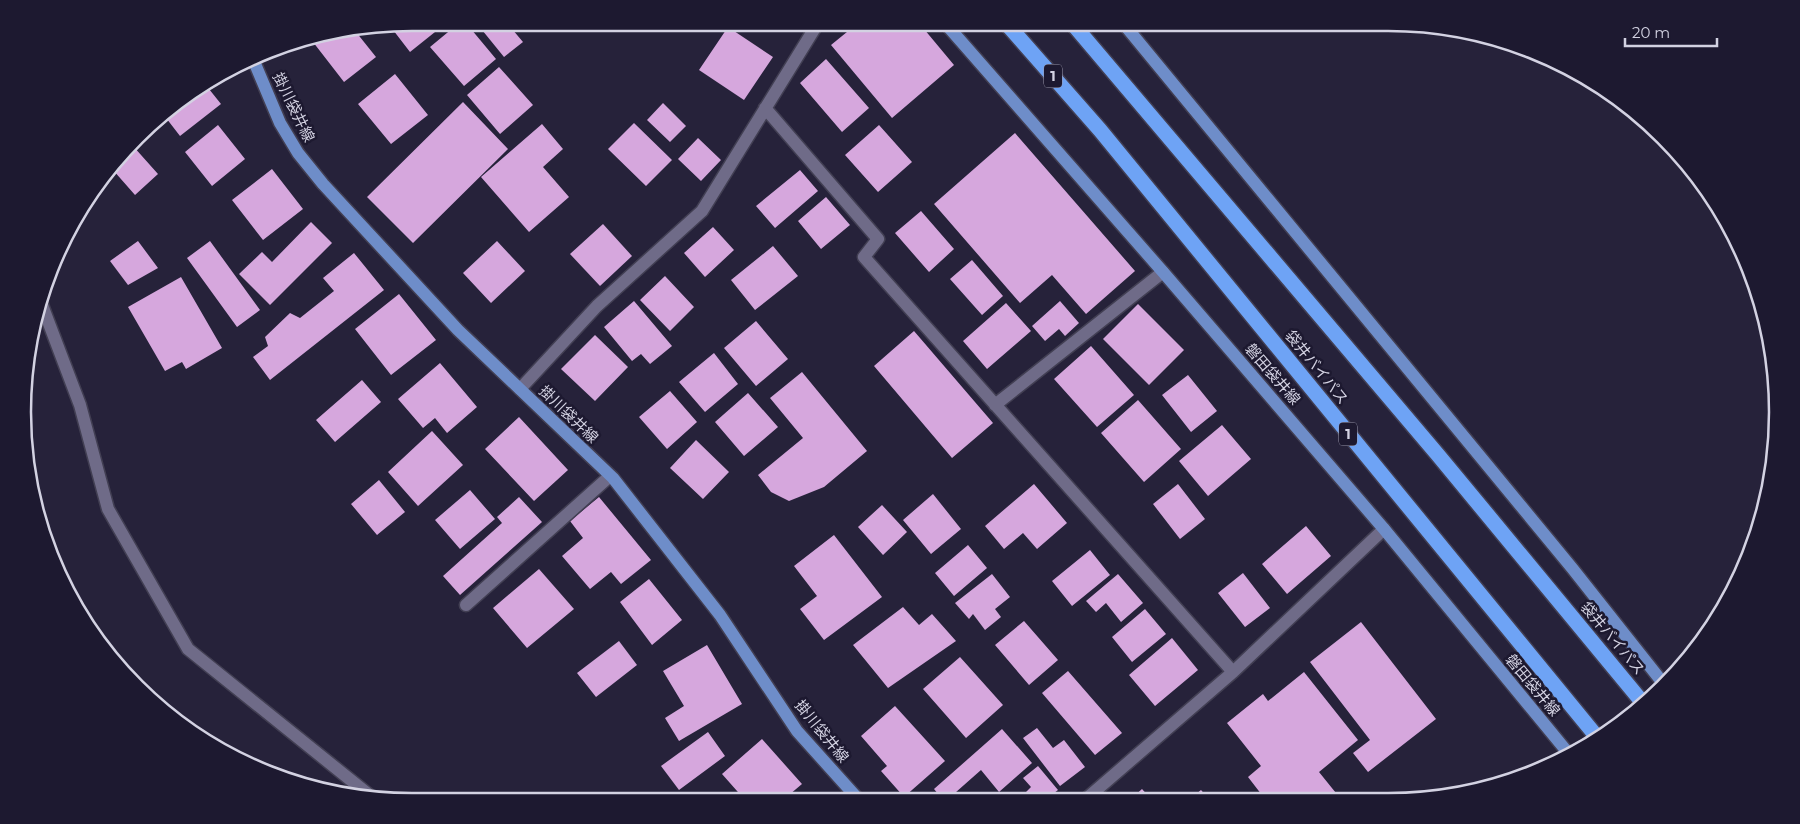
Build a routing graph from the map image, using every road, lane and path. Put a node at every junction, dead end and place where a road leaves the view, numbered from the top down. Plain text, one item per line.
1 (812, 31) edge
2 (953, 31) edge
3 (1014, 31) edge
4 (1080, 31) edge
5 (1130, 31) edge
6 (256, 65) edge
7 (765, 108) junction
8 (1163, 272) junction
9 (44, 311) edge
10 (520, 389) junction
11 (995, 405) junction
12 (610, 476) junction
13 (1384, 529) junction
14 (466, 605) dead end
15 (1233, 672) junction
16 (1659, 678) edge
17 (1639, 698) edge
18 (1594, 733) edge
19 (1565, 749) edge
20 (362, 789) edge
21 (853, 793) edge
22 (1093, 793) edge

1 - 7 street
2 - 8 main road, 磐田袋井線
3 - 18 highway, 袋井バイパス / 1
4 - 17 highway, 袋井バイパス
5 - 16 main road
6 - 10 main road, 掛川袋井線
7 - 10 street
7 - 11 street
8 - 11 street
8 - 13 main road, 磐田袋井線
9 - 20 street
10 - 12 main road, 掛川袋井線
11 - 15 street
12 - 14 street
12 - 21 main road, 掛川袋井線
13 - 15 street
13 - 19 main road, 磐田袋井線
15 - 22 street

